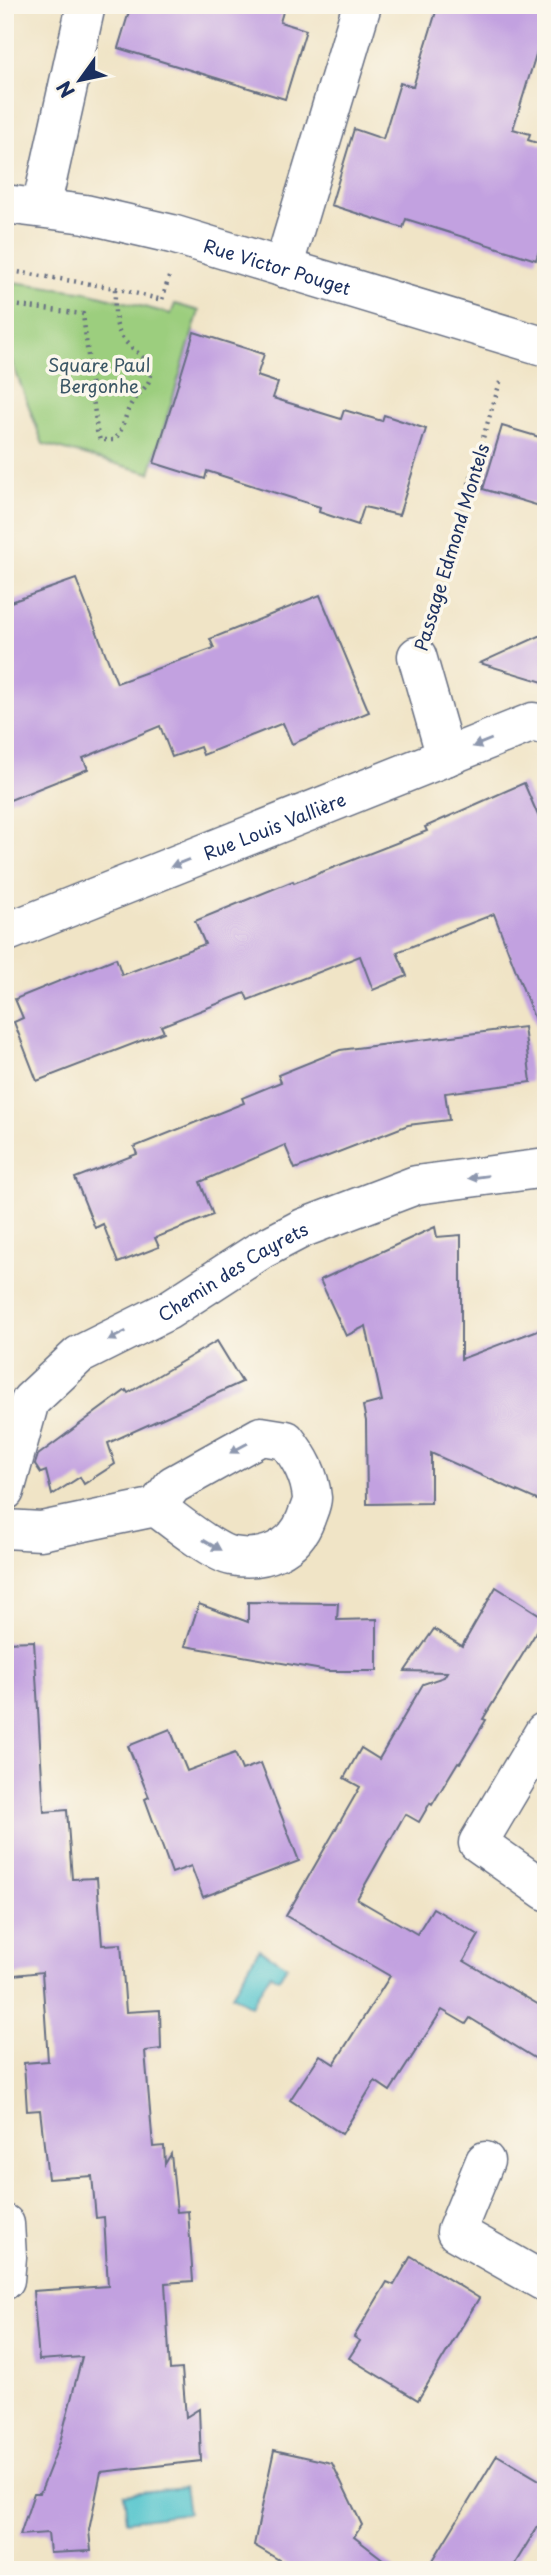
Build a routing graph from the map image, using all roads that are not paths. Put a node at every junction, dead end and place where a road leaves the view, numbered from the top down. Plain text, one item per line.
1 (86, 5) edge
2 (362, 5) edge
3 (23, 206) edge
4 (284, 268) junction
5 (530, 343) edge
6 (417, 656) road end
7 (546, 726) edge
8 (446, 757) junction
9 (5, 933) edge
10 (546, 1168) edge
11 (5, 1491) edge
12 (156, 1507) dead end
13 (5, 1529) edge
14 (546, 1734) edge
15 (541, 1878) edge
16 (485, 2161) dead end
17 (5, 2224) edge
18 (5, 2280) edge
19 (546, 2283) edge

1 - 3 street
2 - 4 street
3 - 4 street, Rue Victor Pouget
4 - 5 street, Rue Victor Pouget
6 - 8 street, Passage Edmond Montels
7 -> 8 street, Rue Louis Vallière
8 -> 9 street, Rue Louis Vallière
10 -> 11 street, Chemin des Cayrets
12 - 13 street
14 - 15 street
16 - 19 street
17 - 18 street

